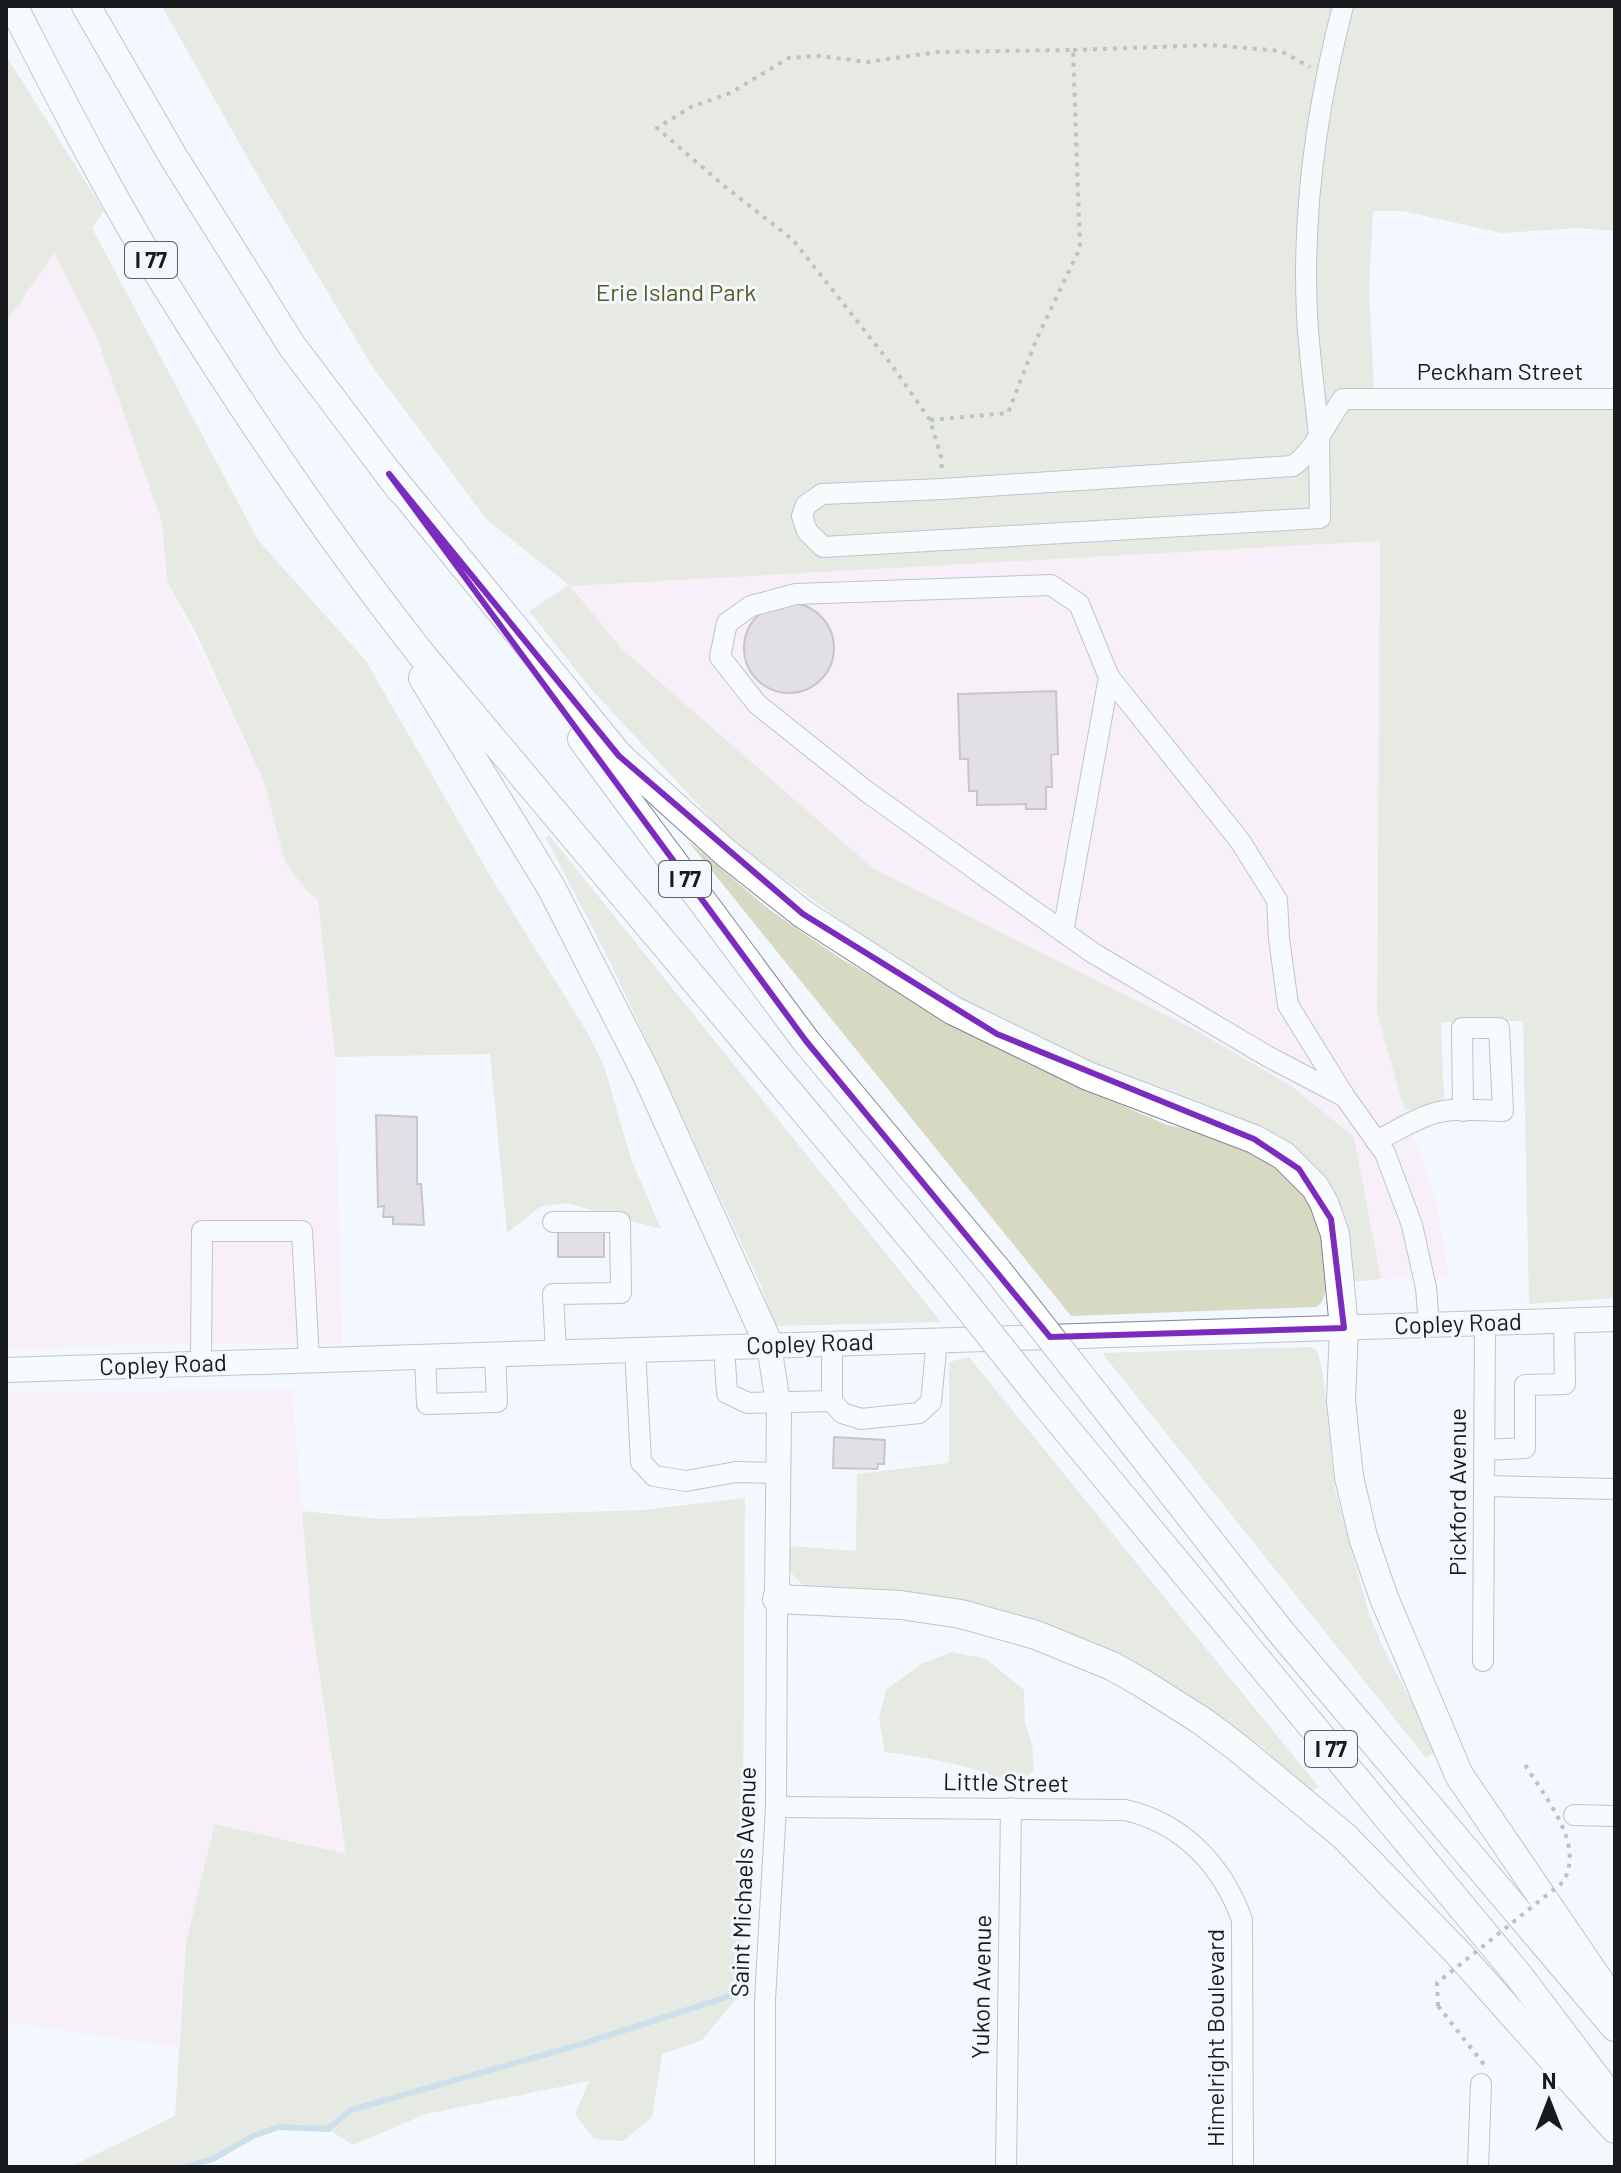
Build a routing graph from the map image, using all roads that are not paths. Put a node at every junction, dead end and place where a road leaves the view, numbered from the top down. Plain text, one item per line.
1 (13, 6) edge
2 (86, 6) edge
3 (1343, 6) edge
4 (1615, 399) edge
5 (1319, 435) junction
6 (389, 474) junction
7 (362, 578) junction
8 (1109, 677) junction
9 (1063, 932) junction
10 (1345, 1097) junction
11 (1463, 1111) dead end
12 (1376, 1141) junction
13 (553, 1222) dead end
14 (1615, 1319) edge
15 (1564, 1321) junction
16 (1485, 1324) junction
17 (1429, 1325) junction
18 (1344, 1328) junction
19 (937, 1340) junction
20 (832, 1343) junction
21 (769, 1345) junction
22 (724, 1346) junction
23 (635, 1349) junction
24 (556, 1352) junction
25 (495, 1354) junction
26 (425, 1356) junction
27 (309, 1360) junction
28 (201, 1364) junction
29 (6, 1370) edge
30 (832, 1401) junction
31 (778, 1404) junction
32 (1485, 1450) junction
33 (779, 1473) junction
34 (1485, 1486) junction
35 (1615, 1489) edge
36 (777, 1599) junction
37 (1483, 1661) dead end
38 (776, 1807) junction
39 (1011, 1808) junction
40 (1574, 1815) dead end
41 (1615, 1816) edge
42 (1216, 1868) joint
43 (1615, 2004) edge
44 (1615, 2027) edge
45 (1481, 2089) road end
46 (1615, 2103) edge
47 (1615, 2129) edge
48 (765, 2167) edge
49 (1006, 2167) edge
50 (1243, 2167) edge
51 (1478, 2167) edge

1 - 7 highway, I 77
2 - 6 highway, I 77
3 - 5 street
4 - 5 street, Peckham Street
5 - 5 street
6 - 18 highway
6 - 44 highway, I 77, bridge
7 - 21 highway
7 - 46 highway, I 77, bridge
8 - 9 street
8 - 9 street
8 - 10 street
9 - 10 street
10 - 12 street
11 - 12 street
12 - 17 street
13 - 24 street
14 - 15 main road, Copley Road
15 - 16 main road, Copley Road
15 - 32 street
16 - 17 main road, Copley Road
16 - 32 street, Pickford Avenue
17 - 18 main road, Copley Road
18 - 19 main road, Copley Road
18 - 43 highway
19 - 20 main road, Copley Road
19 - 30 street
20 - 21 main road, Copley Road
20 - 30 street
21 - 22 main road, Copley Road
21 - 31 main road
22 - 23 main road, Copley Road
22 - 31 street
23 - 24 main road, Copley Road
23 - 33 street
24 - 25 main road, Copley Road
25 - 26 main road, Copley Road
25 - 26 street
26 - 27 main road, Copley Road
27 - 28 main road, Copley Road
27 - 28 street
28 - 29 main road, Copley Road
30 - 31 street
31 - 33 main road
32 - 34 street, Pickford Avenue
33 - 36 main road
34 - 35 street
34 - 37 street, Pickford Avenue
36 - 38 street, Saint Michaels Avenue
36 - 47 highway
38 - 39 street, Little Street
38 - 48 street, Saint Michaels Avenue
39 - 42 street, Little Street
39 - 49 street, Yukon Avenue
40 - 41 street
42 - 50 street, Himelright Boulevard
45 - 51 street

